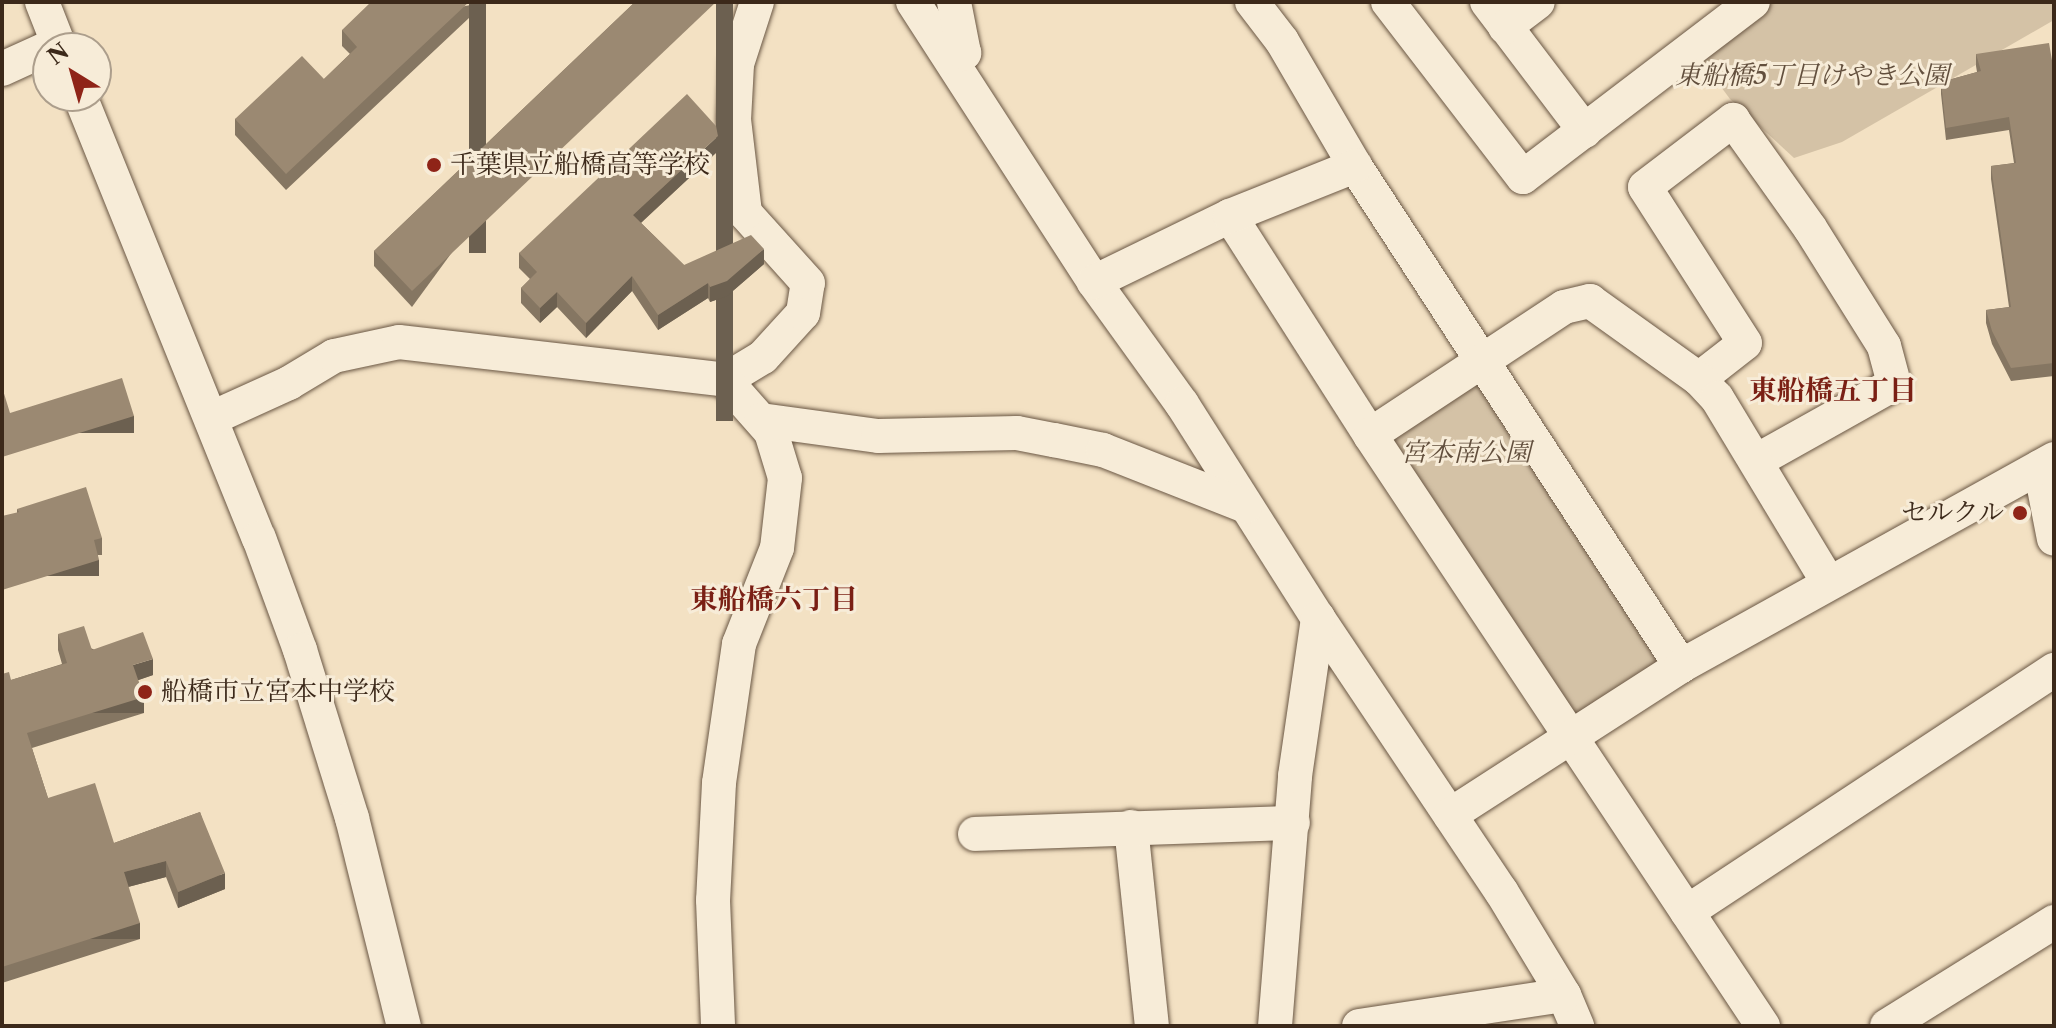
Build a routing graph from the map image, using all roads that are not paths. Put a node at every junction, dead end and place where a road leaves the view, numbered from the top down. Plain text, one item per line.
1 (42, 2) edge
2 (757, 2) edge
3 (913, 2) edge
4 (954, 2) edge
5 (1252, 2) edge
6 (1388, 2) edge
7 (1538, 2) edge
8 (1753, 2) edge
9 (1496, 15) edge
10 (50, 32) edge
11 (32, 56) edge
12 (951, 57) junction
13 (2, 69) edge
14 (87, 112) edge
15 (1585, 131) junction
16 (1355, 166) junction
17 (1230, 216) junction
18 (1094, 282) junction
19 (1482, 361) junction
20 (1699, 379) junction
21 (725, 380) junction
22 (212, 418) junction
23 (761, 420) junction
24 (1370, 435) junction
25 (1756, 461) junction
26 (2047, 463) edge
27 (1245, 506) junction
28 (2054, 539) edge
29 (1828, 582) junction
30 (1318, 618) junction
31 (1681, 666) junction
32 (2054, 670) edge
33 (1569, 736) junction
34 (1450, 815) junction
35 (1293, 823) junction
36 (1131, 827) junction
37 (975, 834) dead end
38 (1687, 912) junction
39 (2054, 922) edge
40 (1564, 995) junction
41 (404, 1026) edge
42 (718, 1026) edge
43 (1152, 1026) edge
44 (1275, 1026) edge
45 (1359, 1026) edge
46 (1577, 1026) edge
47 (1763, 1026) edge
48 (1887, 1026) edge

1 - 10 street
2 - 21 street
3 - 12 street
4 - 12 street
5 - 16 street
6 - 15 street
7 - 9 street
8 - 15 street
9 - 15 street
11 - 13 street
12 - 18 street
14 - 22 street
16 - 17 street
16 - 19 street
17 - 18 street
17 - 24 street
18 - 27 street
19 - 20 street
19 - 24 street
19 - 31 street
20 - 25 street
20 - 25 street
21 - 22 street
21 - 23 street
22 - 41 street
23 - 27 street
23 - 42 street
24 - 33 street
25 - 29 street
26 - 28 street
26 - 29 street
27 - 30 street
29 - 31 street
30 - 34 street
30 - 35 street
31 - 33 street
32 - 38 street
33 - 34 street
33 - 38 street
34 - 40 street
35 - 36 street
35 - 44 street
36 - 37 street
36 - 43 street
38 - 47 street
39 - 48 street
40 - 45 street
40 - 46 street

